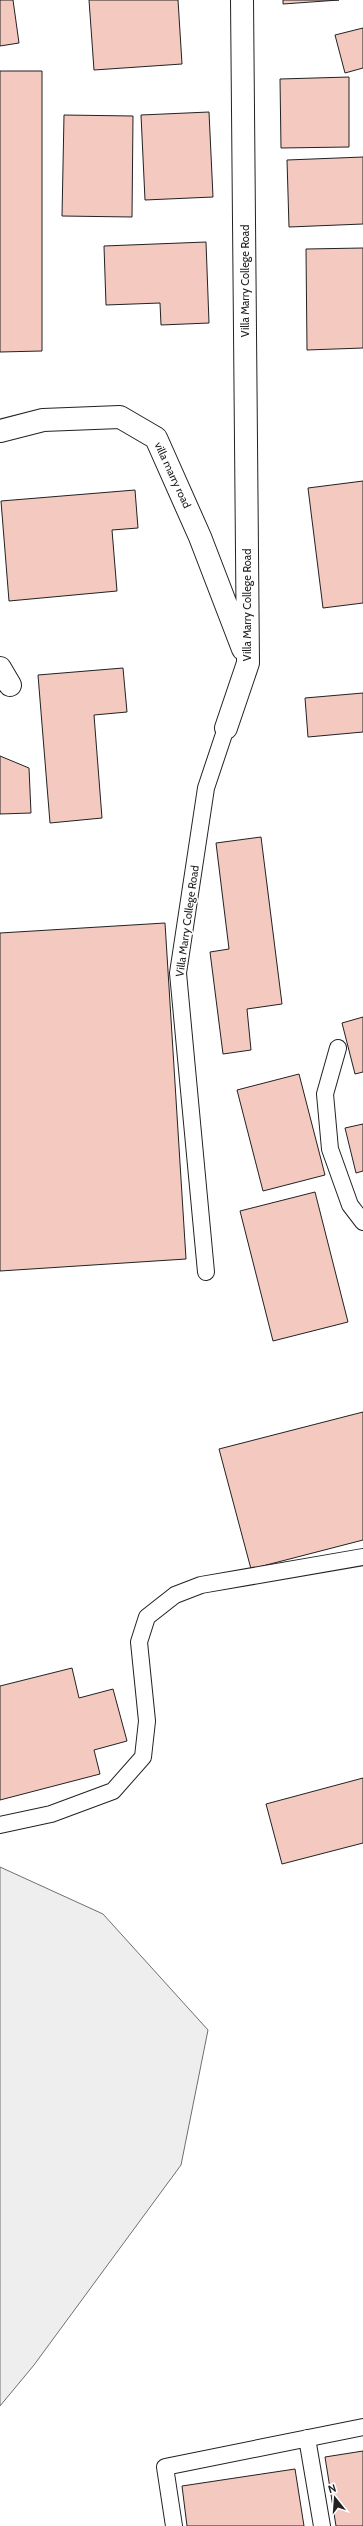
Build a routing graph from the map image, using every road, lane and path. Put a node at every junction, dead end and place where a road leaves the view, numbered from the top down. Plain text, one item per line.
1 (242, 0) edge
2 (0, 431) edge
3 (248, 663) junction
4 (226, 728) joint
5 (338, 1048) dead end
6 (363, 1222) edge
7 (206, 1272) dead end
8 (363, 1557) edge
9 (0, 1825) edge
10 (363, 2427) edge
11 (307, 2438) junction
12 (174, 2526) edge
13 (322, 2526) edge

1 - 3 street, Villa Marry College Road
2 - 3 street, villa marry road
3 - 4 street, Villa Marry College Road
4 - 7 lane, Villa Marry College Road
5 - 6 lane
8 - 9 lane
10 - 11 lane
11 - 12 lane
11 - 13 lane

